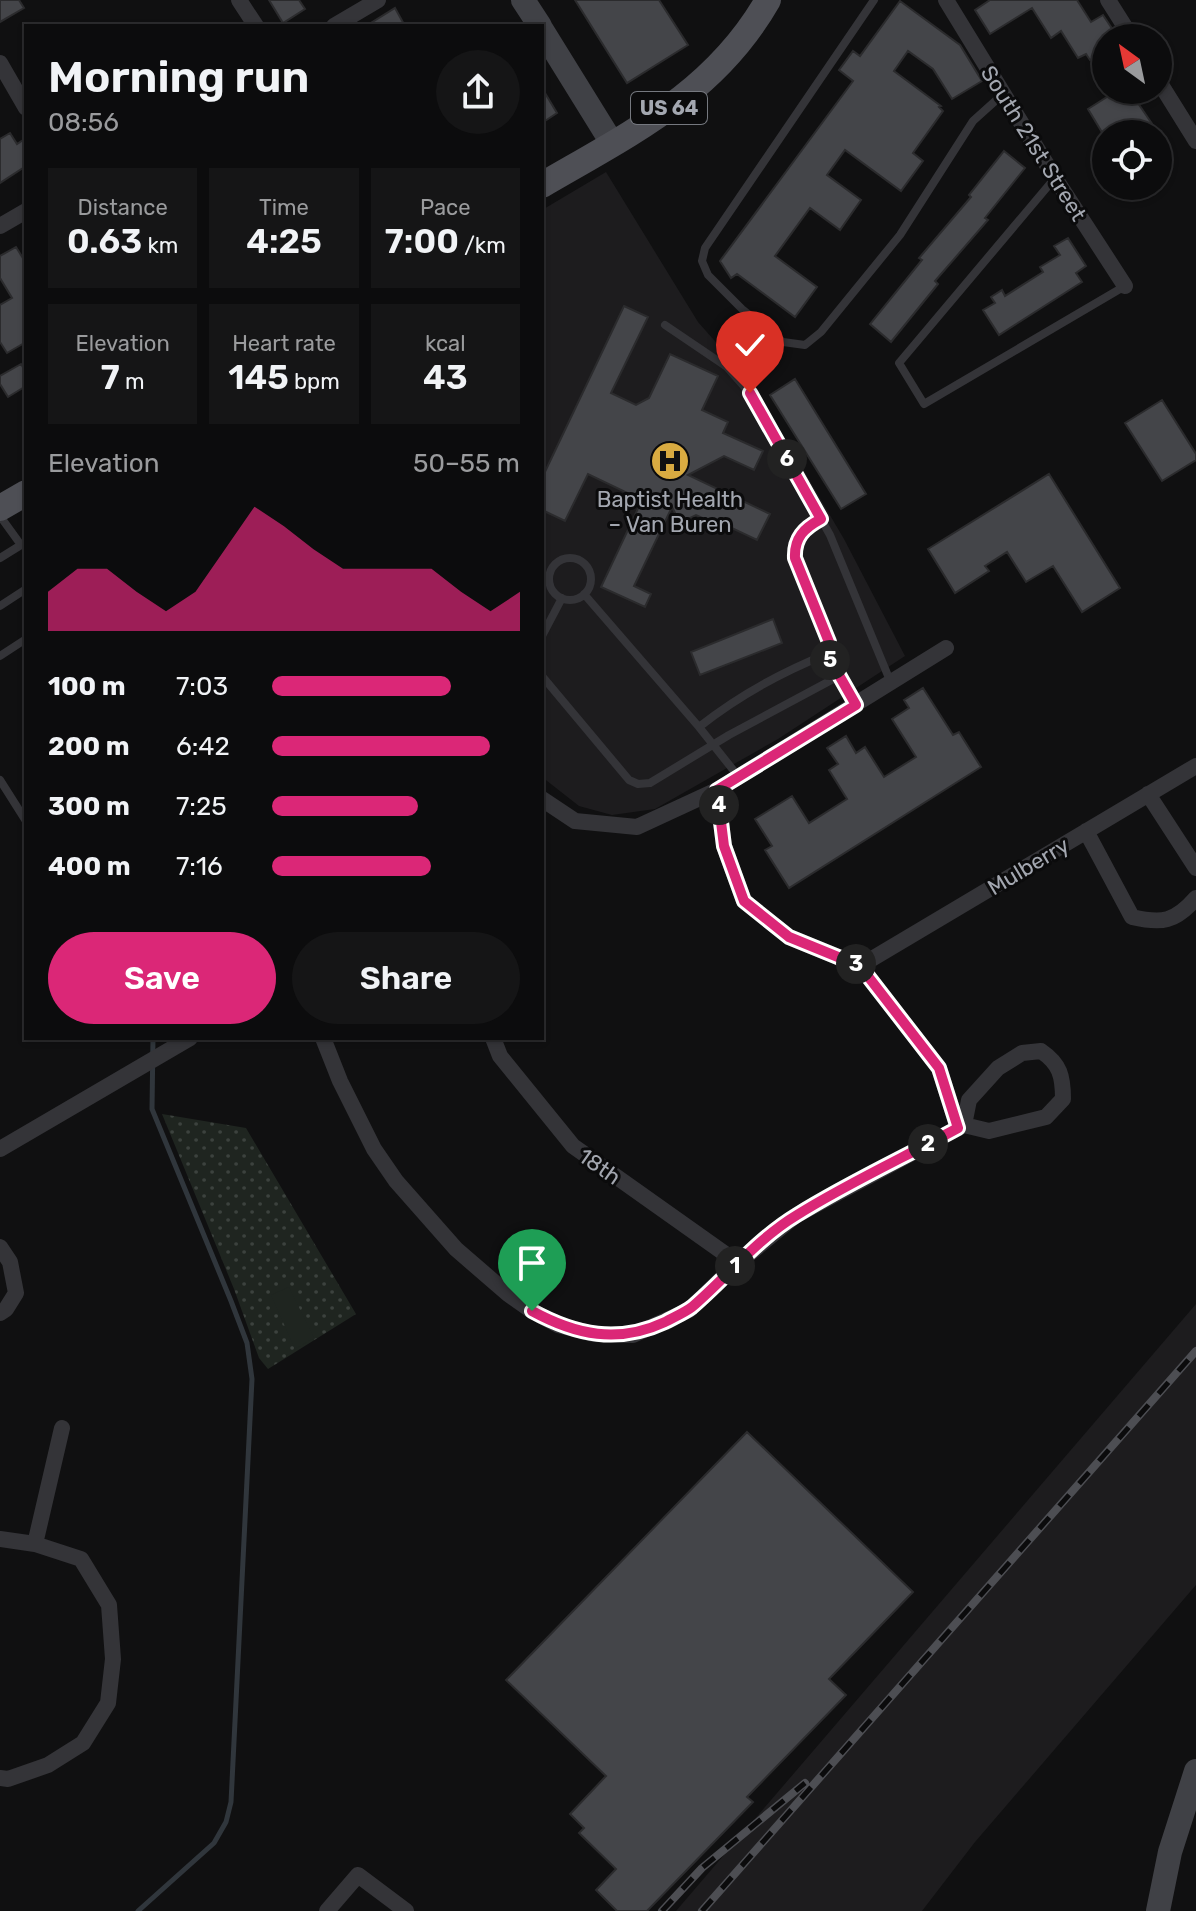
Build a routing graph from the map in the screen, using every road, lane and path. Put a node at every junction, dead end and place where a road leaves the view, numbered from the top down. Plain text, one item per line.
1 (239, 0) edge
2 (378, 0) edge
3 (523, 0) edge
4 (768, 0) edge
5 (874, 0) edge
6 (946, 0) edge
7 (1108, 0) edge
8 (255, 24) edge
9 (337, 24) edge
10 (536, 24) edge
11 (1123, 24) edge
12 (544, 38) edge
13 (0, 63) edge
14 (1003, 94) junction
15 (1172, 102) edge
16 (24, 105) edge
17 (1196, 141) edge
18 (612, 143) junction
19 (1055, 178) junction
20 (544, 180) edge
21 (24, 212) edge
22 (0, 226) edge
23 (1125, 286) joint
24 (665, 325) dead end
25 (24, 494) edge
26 (0, 507) edge
27 (0, 516) edge
28 (821, 519) junction
29 (24, 549) edge
30 (0, 558) edge
31 (24, 590) edge
32 (584, 594) junction
33 (562, 598) junction
34 (0, 606) edge
35 (544, 632) edge
36 (24, 640) edge
37 (946, 648) dead end
38 (827, 654) junction
39 (0, 656) edge
40 (839, 676) junction
41 (544, 678) edge
42 (891, 683) junction
43 (856, 705) junction
44 (699, 727) junction
45 (713, 744) junction
46 (1196, 766) edge
47 (739, 777) junction
48 (0, 780) edge
49 (717, 790) junction
50 (1148, 794) junction
51 (544, 800) edge
52 (24, 818) edge
53 (1086, 831) junction
54 (1196, 868) edge
55 (1196, 898) edge
56 (860, 966) junction
57 (187, 1040) edge
58 (324, 1040) edge
59 (494, 1040) edge
60 (961, 1126) junction
61 (0, 1149) edge
62 (0, 1247) edge
63 (738, 1263) junction
64 (0, 1313) edge
65 (62, 1428) dead end
66 (0, 1539) edge
67 (35, 1544) junction
68 (1196, 1771) edge
69 (0, 1778) edge
70 (327, 1911) edge
71 (406, 1911) edge
72 (1158, 1911) edge

1 - 8 street
2 - 9 street
3 - 10 street
4 - 18 main road, US 64
5 - 14 lane
6 - 14 street, South 21st Street
7 - 11 street
12 - 18 street
13 - 16 street
14 - 19 street, South 21st Street
15 - 17 street
18 - 20 main road, US 64
19 - 23 street, South 21st Street
19 - 23 lane
21 - 22 street
24 - 28 lane
25 - 26 main road
27 - 29 lane
28 - 38 lane
28 - 42 lane
29 - 30 lane
31 - 34 lane
32 - 33 lane
32 - 33 lane
32 - 44 lane
33 - 35 lane
36 - 39 lane
37 - 42 street
38 - 40 lane
38 - 44 lane
40 - 43 lane
40 - 45 lane
41 - 45 lane
42 - 43 street
43 - 47 street
44 - 45 lane
45 - 47 lane
46 - 50 street, Mulberry
47 - 49 street
48 - 52 lane
49 - 51 street
49 - 56 street
50 - 53 street, Mulberry
50 - 54 street
53 - 55 street
53 - 56 street, Mulberry
56 - 60 street
57 - 61 street
58 - 63 street
59 - 63 street, 18th
60 - 60 street
60 - 63 street
62 - 64 street
65 - 67 street
66 - 67 street
67 - 69 street
68 - 72 street
70 - 71 street

